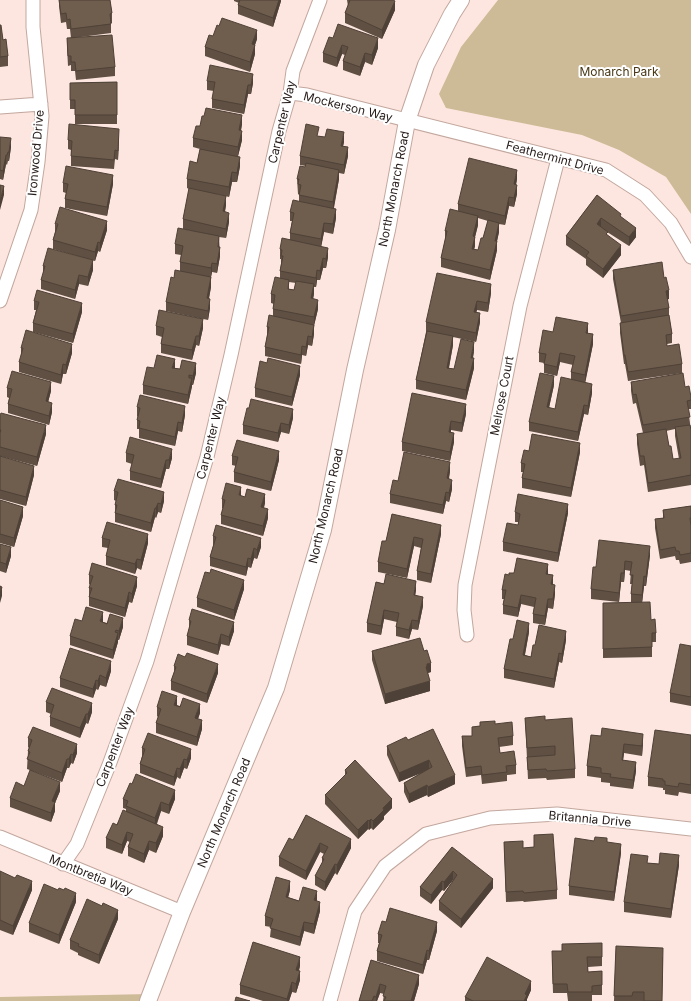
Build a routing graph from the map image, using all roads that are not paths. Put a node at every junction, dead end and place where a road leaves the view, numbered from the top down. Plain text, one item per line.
1 (34, 0) edge
2 (320, 0) edge
3 (461, 0) edge
4 (290, 93) junction
5 (41, 104) junction
6 (0, 107) edge
7 (407, 121) junction
8 (558, 159) junction
9 (691, 257) edge
10 (0, 301) edge
11 (467, 635) dead end
12 (691, 830) edge
13 (0, 837) edge
14 (63, 864) junction
15 (182, 912) junction
16 (148, 1001) edge
17 (330, 1001) edge

1 - 5 street, Ironwood Drive
2 - 4 street, Carpenter Way
3 - 7 street, North Monarch Road
4 - 7 street, Mockerson Way
4 - 14 street, Carpenter Way
5 - 6 street
5 - 10 street, Ironwood Drive
7 - 8 street, Feathermint Drive
7 - 15 street, North Monarch Road
8 - 9 street, Feathermint Drive
8 - 11 street, Melrose Court
12 - 17 street, Britannia Drive
13 - 14 street, Montbretia Way
14 - 15 street, Montbretia Way
15 - 16 street, North Monarch Road

